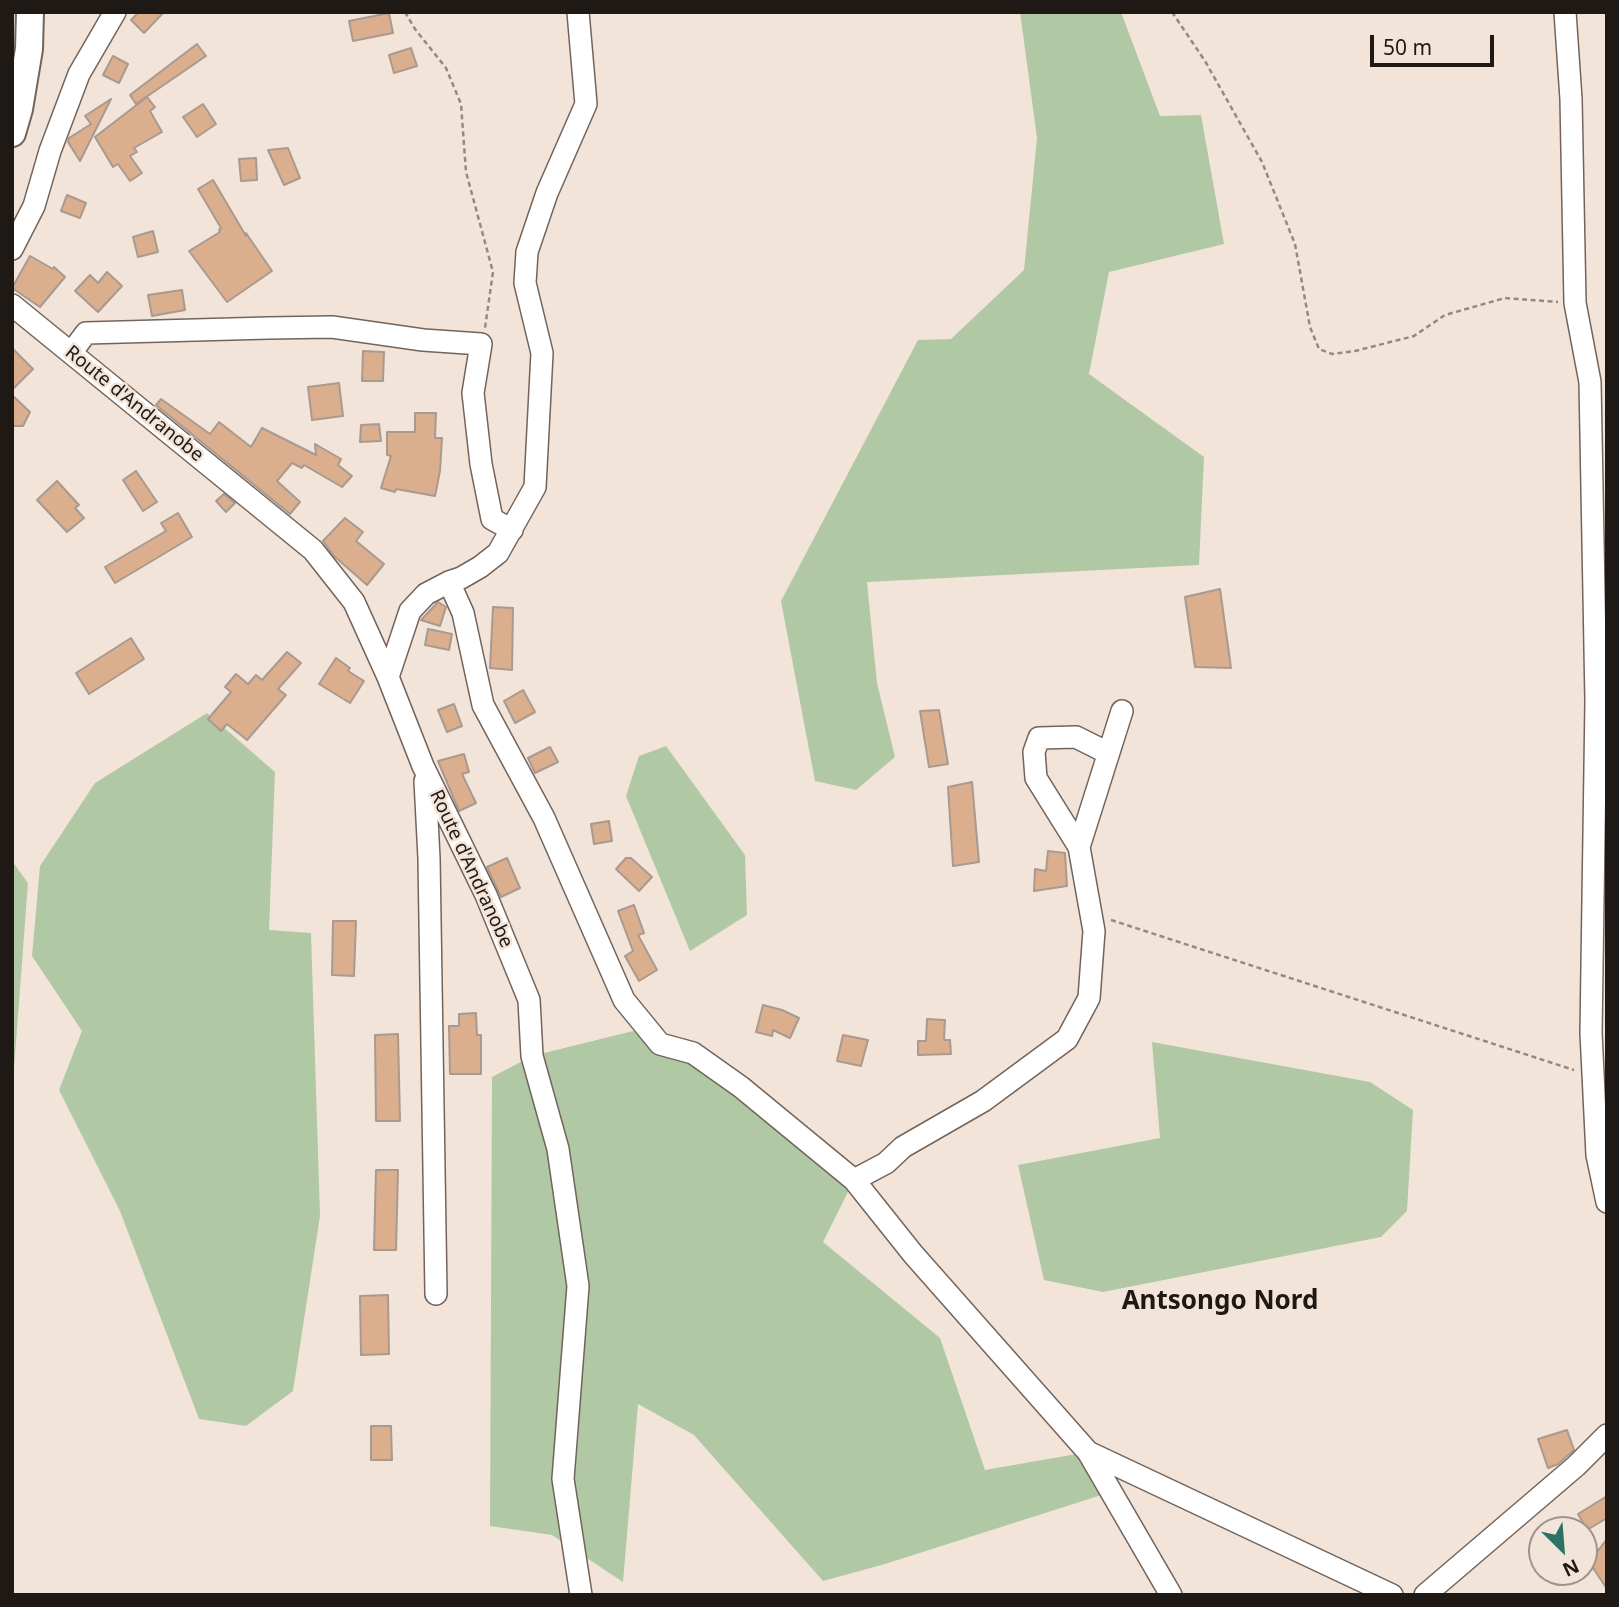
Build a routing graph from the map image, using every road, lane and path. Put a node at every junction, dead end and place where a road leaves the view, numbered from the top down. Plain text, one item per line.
1 (30, 12) edge
2 (115, 12) edge
3 (405, 12) edge
4 (578, 12) edge
5 (1172, 12) edge
6 (1565, 12) edge
7 (12, 133) edge
8 (12, 249) edge
9 (1575, 303) junction
10 (12, 305) edge
11 (481, 344) junction
12 (71, 353) junction
13 (512, 530) junction
14 (449, 582) junction
15 (388, 677) junction
16 (1122, 711) dead end
17 (1108, 753) junction
18 (423, 766) junction
19 (1079, 847) junction
20 (1091, 914) junction
21 (1594, 1077) junction
22 (855, 1180) junction
23 (1607, 1202) edge
24 (436, 1294) dead end
25 (1607, 1435) edge
26 (1088, 1452) junction
27 (581, 1595) edge
28 (1171, 1595) edge
29 (1392, 1595) edge
30 (1425, 1595) edge

1 - 7 main road
2 - 8 street
3 - 11 path
4 - 13 street
5 - 9 path
6 - 9 street
9 - 21 street
10 - 12 street, Route d'Andranobe
11 - 12 street
11 - 13 street
12 - 15 street, Route d'Andranobe
13 - 14 street
14 - 15 street
14 - 22 street
15 - 18 street, Route d'Andranobe
16 - 17 street
17 - 19 street
17 - 19 street
18 - 24 street
18 - 27 street, Route d'Andranobe
19 - 20 street
20 - 21 path
20 - 22 street
21 - 23 street
22 - 26 street
25 - 30 street
26 - 28 street
26 - 29 street

